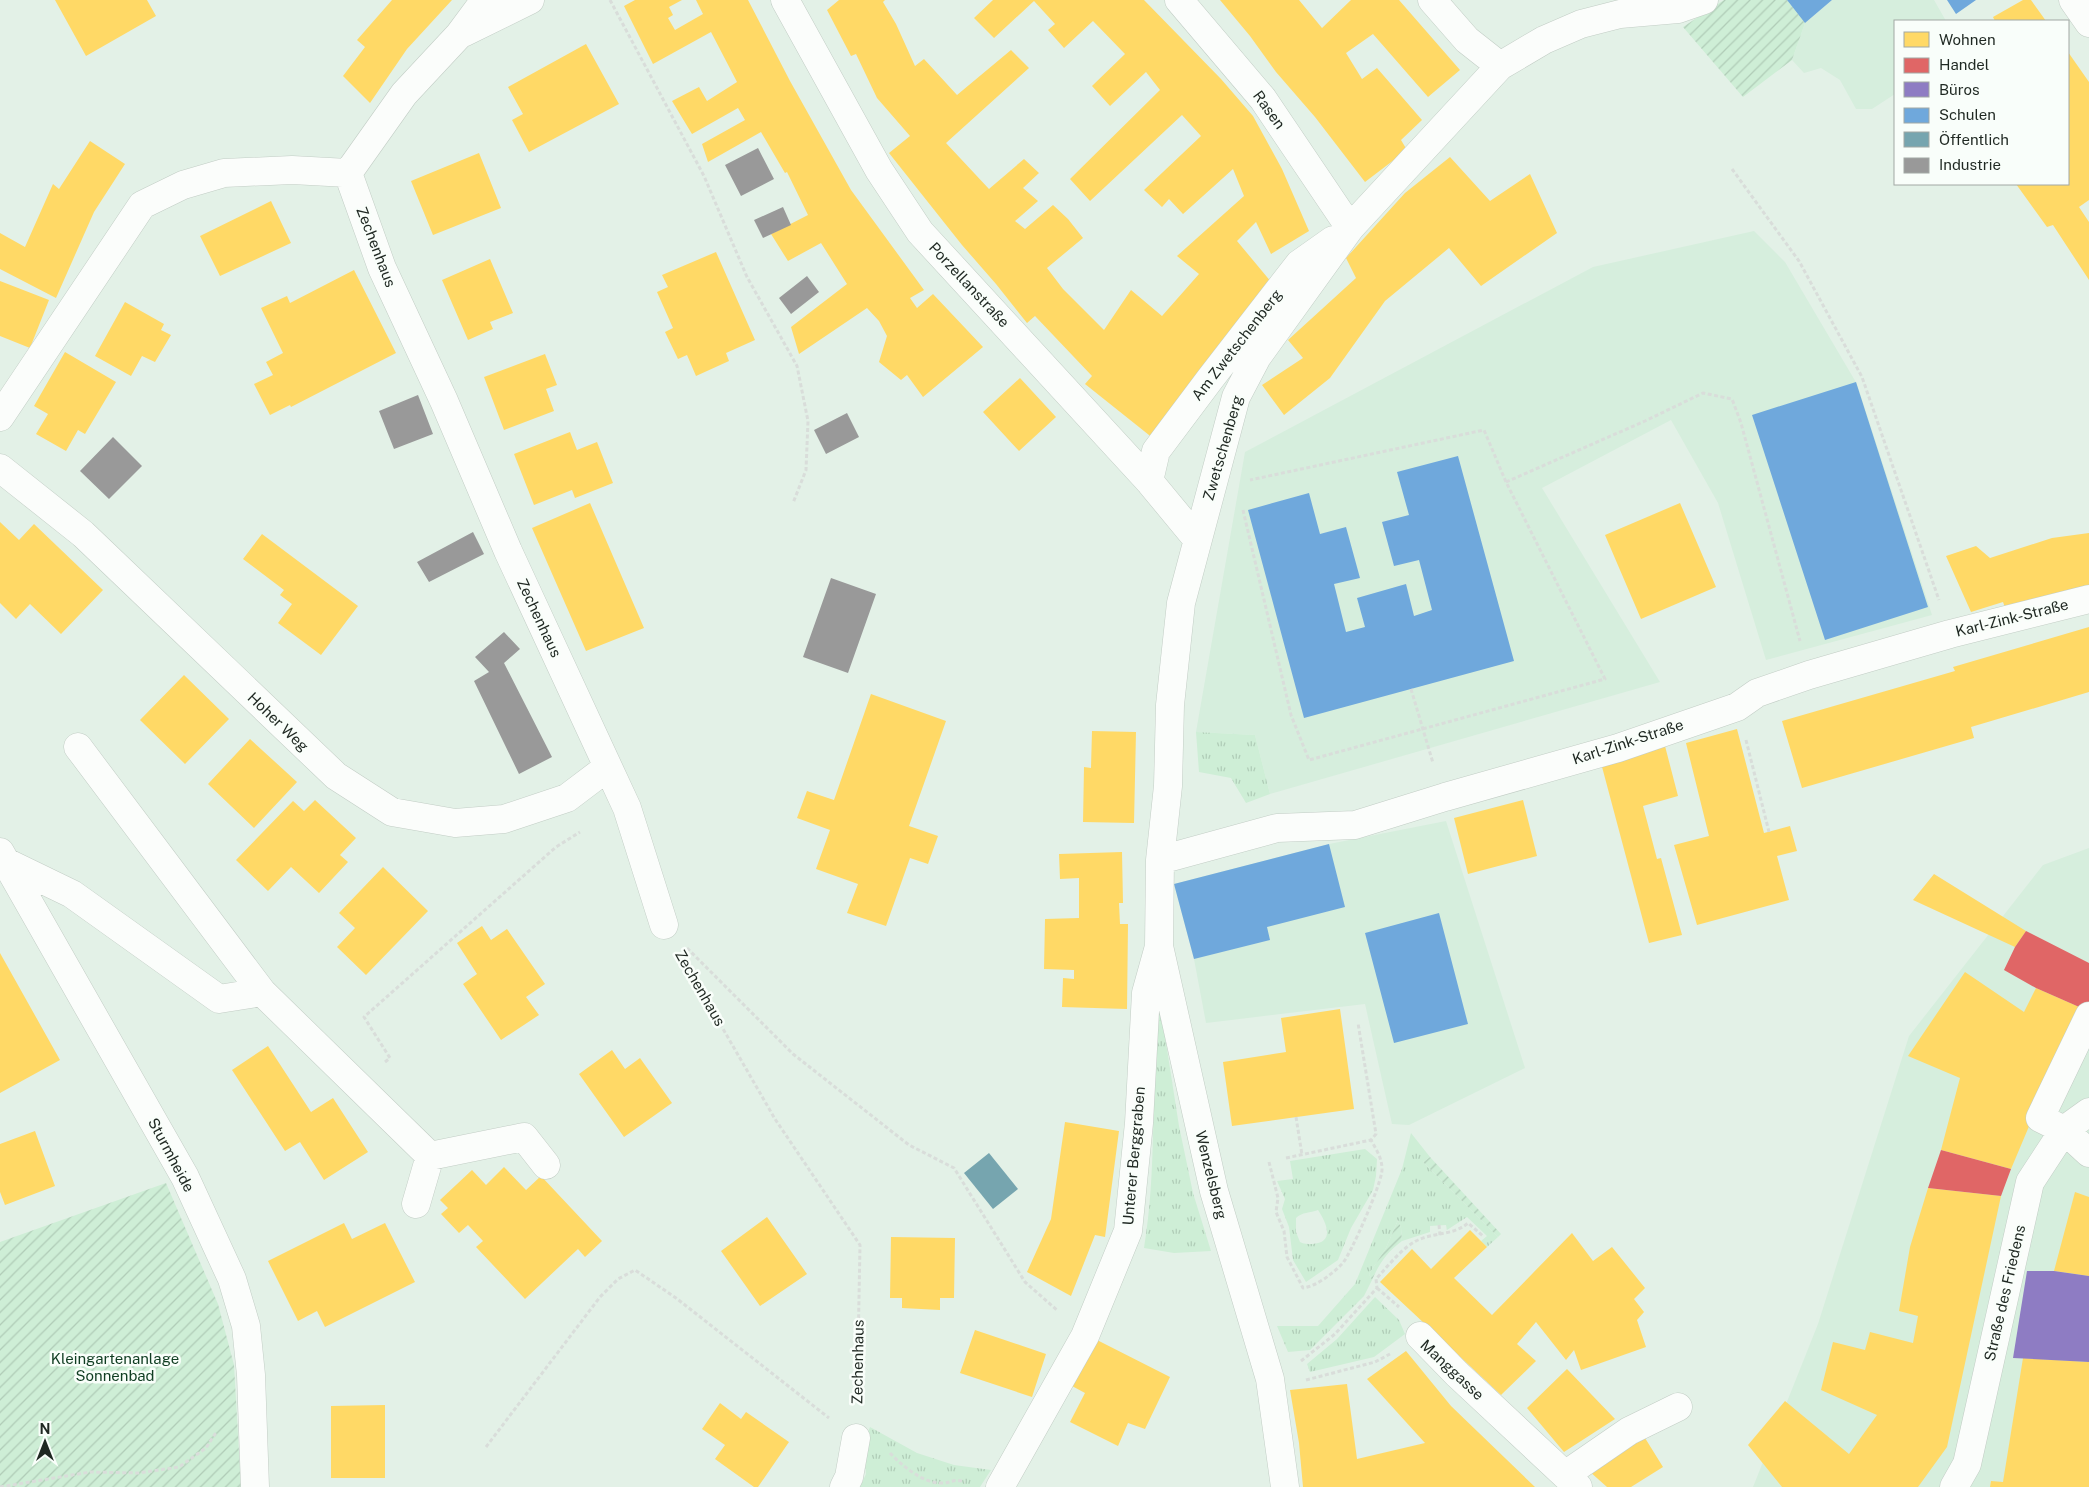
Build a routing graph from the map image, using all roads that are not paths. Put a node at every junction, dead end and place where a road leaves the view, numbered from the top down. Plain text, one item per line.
1 (485, 0) edge
2 (530, 0) edge
3 (785, 0) edge
4 (1178, 0) edge
5 (1432, 0) edge
6 (1704, 0) edge
7 (2073, 0) edge
8 (2089, 23) edge
9 (459, 35) junction
10 (1500, 66) junction
11 (348, 173) junction
12 (1350, 228) junction
13 (0, 418) edge
14 (0, 468) edge
15 (1149, 481) junction
16 (1197, 539) junction
17 (2089, 599) edge
18 (78, 746) dead end
19 (608, 767) junction
20 (3, 857) edge
21 (1160, 860) junction
22 (664, 925) road end
23 (1159, 946) junction
24 (262, 992) junction
25 (2086, 1029) edge
26 (2089, 1112) edge
27 (2064, 1130) junction
28 (2089, 1153) edge
29 (430, 1156) junction
30 (546, 1165) dead end
31 (416, 1204) dead end
32 (1420, 1336) road end
33 (1678, 1407) dead end
34 (856, 1438) road end
35 (1961, 1476) edge
36 (1571, 1481) edge
37 (255, 1487) edge
38 (844, 1487) edge
39 (1000, 1487) edge
40 (1285, 1487) edge

1 - 9 street
2 - 9 street
3 - 15 street, Porzellanstraße
4 - 12 street, Rasen
5 - 10 street
6 - 10 street, Zwetschenberg
7 - 8 street
9 - 11 street
10 - 12 street, Zwetschenberg
11 - 13 street
11 - 19 street, Zechenhaus
12 - 15 street, Am Zwetschenberg
12 - 16 street, Zwetschenberg
14 - 19 street, Hoher Weg
15 - 16 street, Porzellanstraße
16 - 21 street, Zwetschenberg
17 - 21 street, Karl-Zink-Straße
18 - 24 street
19 - 22 street, Zechenhaus
20 - 24 street
20 - 37 street, Sturmheide
21 - 23 street, Wenzelsberg
23 - 39 street, Unterer Berggraben
23 - 40 street, Wenzelsberg
24 - 29 street
25 - 27 street
26 - 27 street, Straße des Friedens
27 - 28 street
27 - 35 street, Straße des Friedens
29 - 30 street
29 - 31 street
32 - 36 street, Manggasse
33 - 36 street
34 - 38 street

